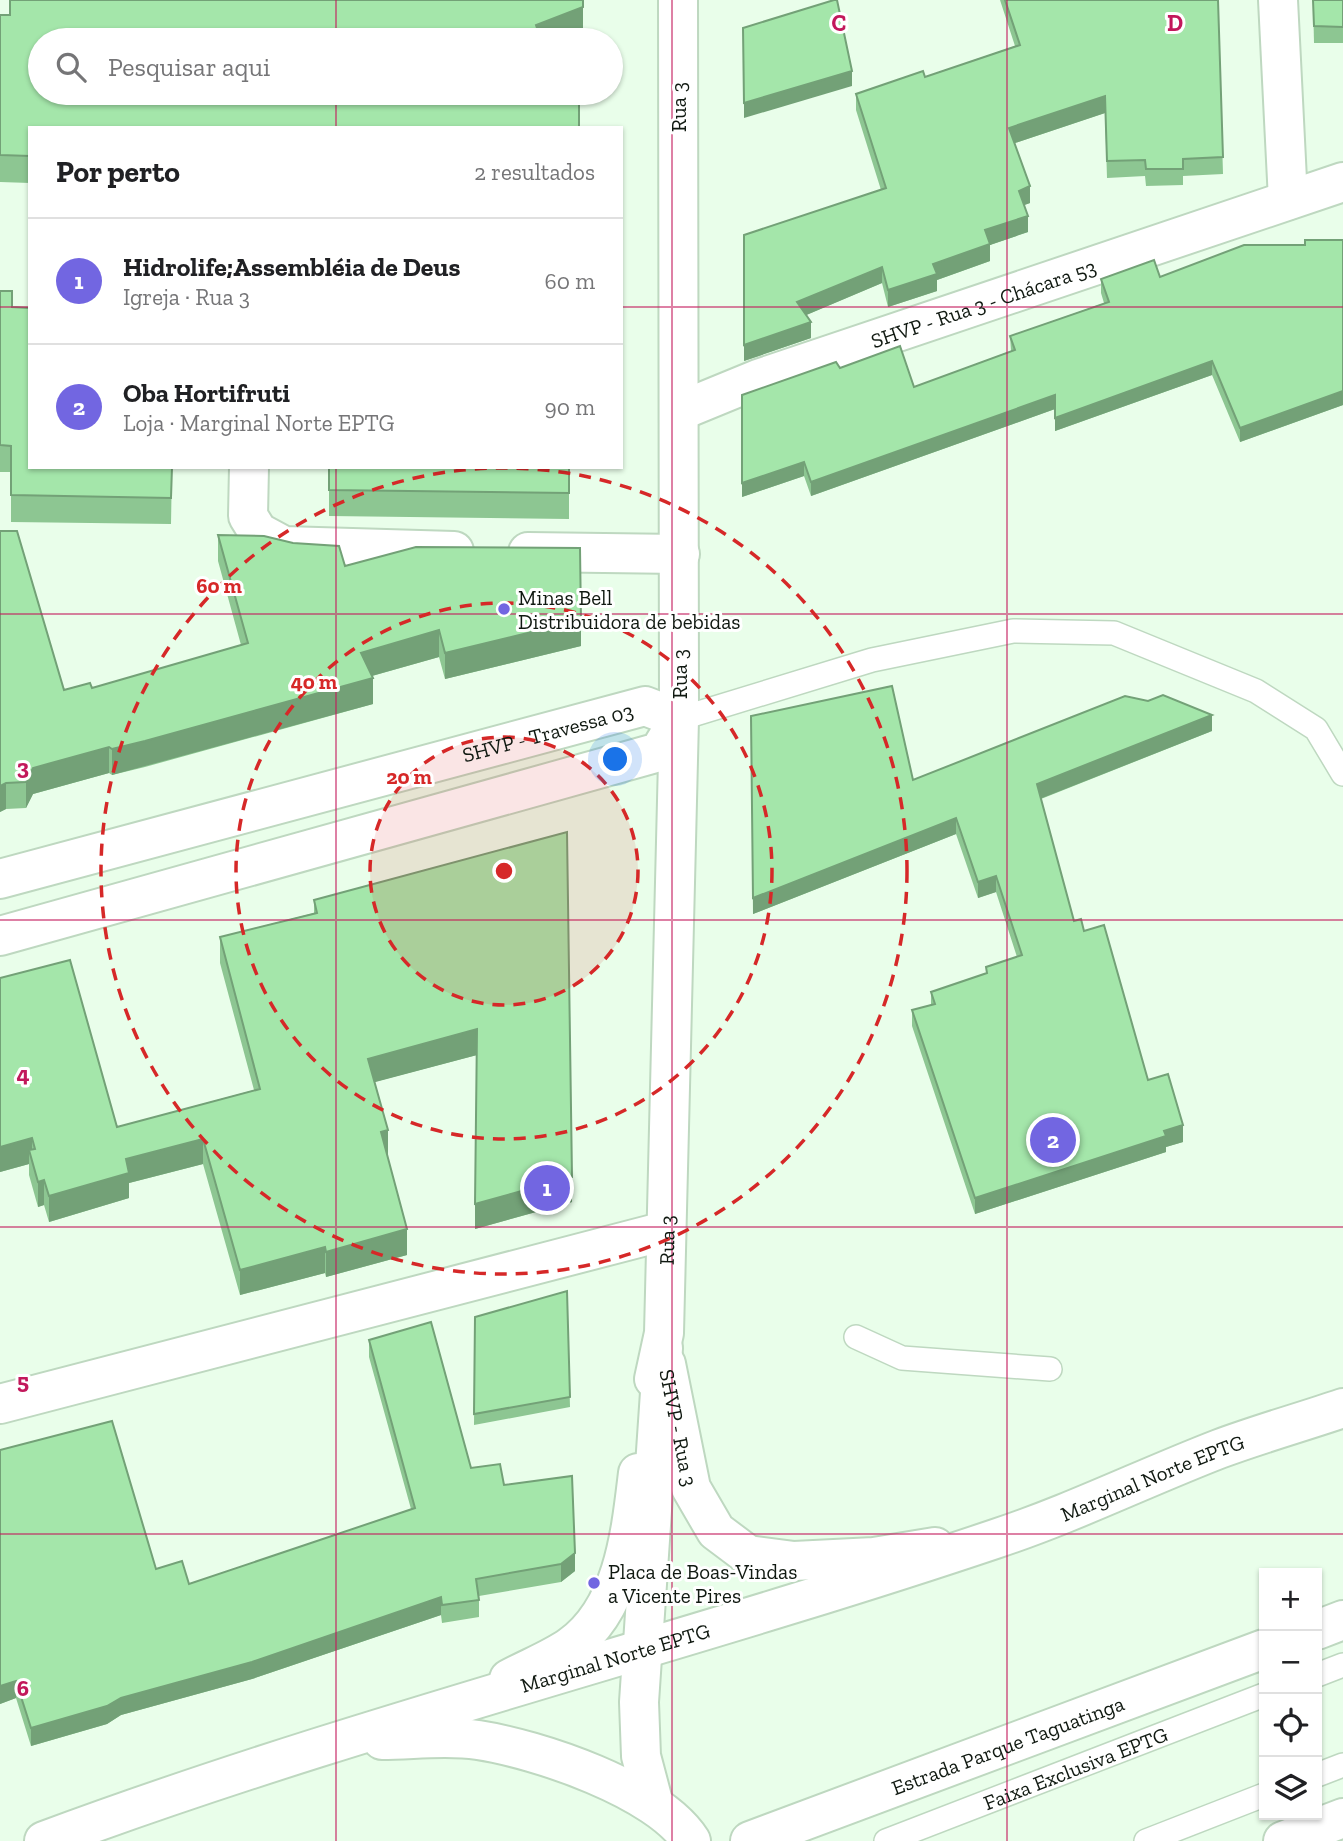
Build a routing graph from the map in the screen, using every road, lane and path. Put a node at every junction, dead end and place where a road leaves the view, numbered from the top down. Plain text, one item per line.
1 (678, 0) edge
2 (1278, 0) edge
3 (1343, 181) edge
4 (1288, 200) junction
5 (680, 411) junction
6 (248, 469) edge
7 (680, 554) junction
8 (679, 719) junction
9 (1343, 774) edge
10 (0, 879) edge
11 (0, 936) edge
12 (665, 1231) junction
13 (856, 1337) dead end
14 (663, 1348) junction
15 (1050, 1370) dead end
16 (0, 1404) edge
17 (1343, 1408) edge
18 (999, 1538) junction
19 (1343, 1620) edge
20 (1322, 1628) edge
21 (643, 1651) junction
22 (1259, 1651) edge
23 (1343, 1665) edge
24 (1322, 1673) edge
25 (1259, 1698) edge
26 (457, 1705) junction
27 (337, 1740) junction
28 (1343, 1765) edge
29 (1322, 1773) edge
30 (1259, 1798) edge
31 (654, 1805) junction
32 (1343, 1818) edge
33 (44, 1841) edge
34 (691, 1841) edge
35 (750, 1841) edge
36 (886, 1841) edge
37 (1146, 1841) edge
38 (1283, 1841) edge

1 - 5 main road, Rua 3
2 - 4 main road
3 - 4 main road, SHVP - Rua 3 - Chácara 53
4 - 5 main road, SHVP - Rua 3 - Chácara 53
5 - 7 main road, Rua 3
6 - 7 main road
7 - 8 main road, Rua 3
8 - 9 lane
8 - 10 main road, SHVP - Travessa 03
8 - 11 main road
8 - 12 main road, Rua 3
12 - 14 main road, Rua 3
12 - 16 main road
13 - 15 lane
14 - 18 main road, SHVP - Rua 3
14 - 21 main road
14 - 26 main road, SHVP - Rua 3
17 - 18 main road, Marginal Norte EPTG
18 - 21 main road, Marginal Norte EPTG
19 - 20 main road
21 - 26 main road, Marginal Norte EPTG
21 - 31 main road
22 - 35 main road, Estrada Parque Taguatinga
23 - 24 lane
25 - 36 lane, Faixa Exclusiva EPTG
26 - 27 main road, Marginal Norte EPTG
27 - 31 main road
27 - 33 main road, Marginal Norte EPTG
28 - 29 lane
30 - 37 lane
31 - 34 main road
32 - 38 main road

